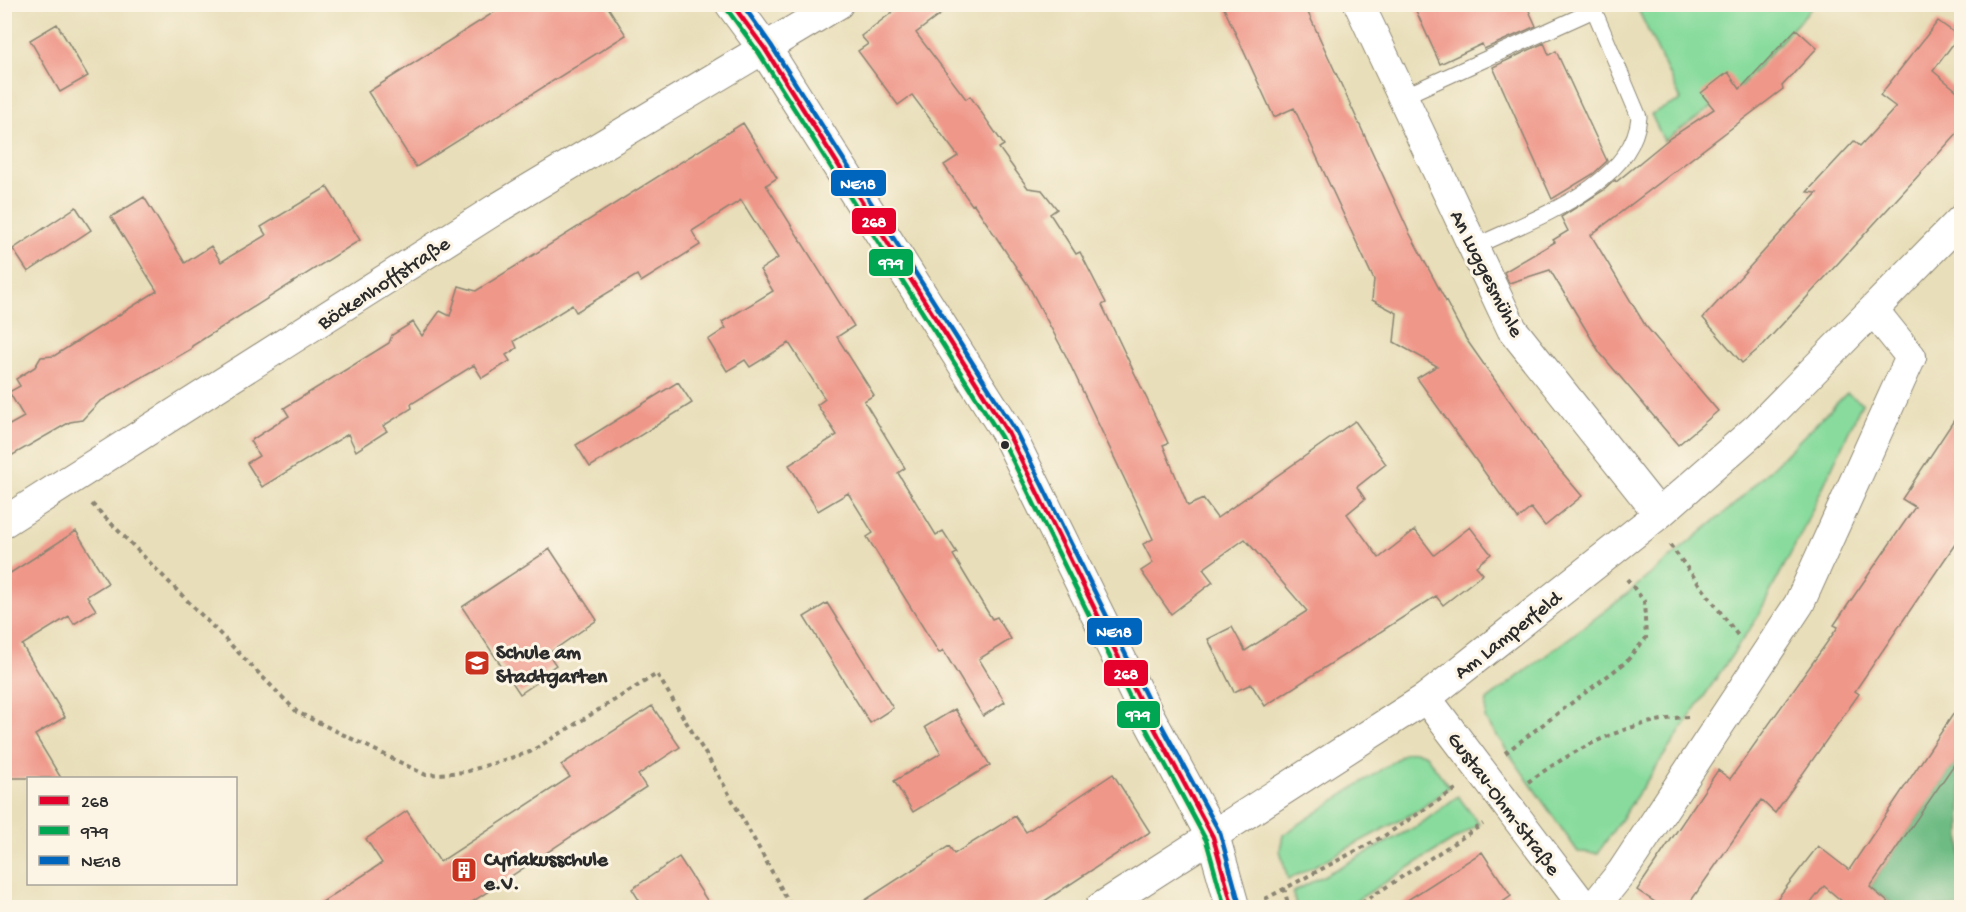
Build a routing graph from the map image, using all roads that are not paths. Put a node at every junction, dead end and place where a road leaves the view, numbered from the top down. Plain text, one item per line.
1 (732, 4) edge
2 (838, 4) edge
3 (1359, 4) edge
4 (765, 49) junction
5 (1402, 97) junction
6 (1962, 219) edge
7 (1474, 247) junction
8 (1874, 311) junction
9 (1655, 517) junction
10 (4, 522) edge
11 (1426, 698) junction
12 (1213, 837) junction
13 (1100, 908) edge
14 (1233, 908) edge
15 (1585, 908) edge
16 (1593, 908) edge

1 - 4 main road
2 - 4 street, Böckenhoffstraße
3 - 5 street, An Luggesmühle
4 - 10 street, Böckenhoffstraße
4 - 12 main road
5 - 7 street, An Luggesmühle
5 - 7 lane
6 - 8 street, Am Lamperfeld
7 - 9 street, An Luggesmühle
8 - 9 street, Am Lamperfeld
8 - 16 street
9 - 11 street, Am Lamperfeld
11 - 12 street, Am Lamperfeld
11 - 15 street, Gustav-Ohm-Straße
12 - 13 street, Am Lamperfeld
12 - 14 main road

